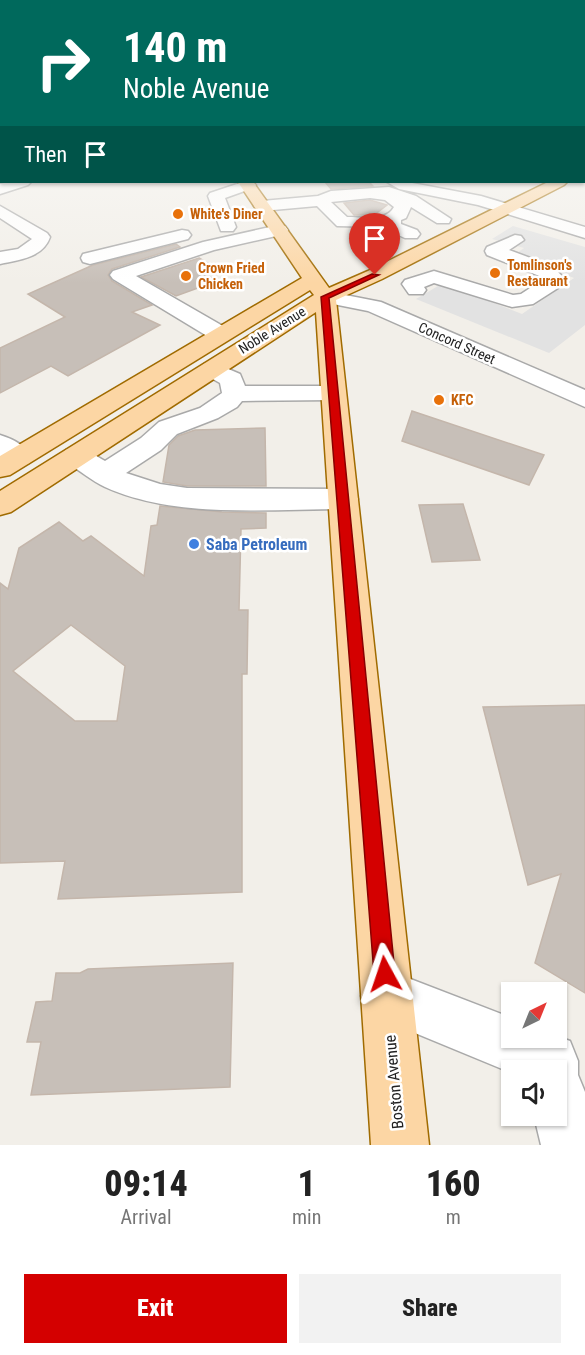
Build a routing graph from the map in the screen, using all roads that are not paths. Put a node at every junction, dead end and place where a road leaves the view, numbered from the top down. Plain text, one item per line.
1 (20, 183) edge
2 (247, 183) edge
3 (397, 183) edge
4 (556, 183) edge
5 (0, 189) edge
6 (324, 199) junction
7 (481, 201) junction
8 (504, 201) junction
9 (262, 206) junction
10 (423, 209) junction
11 (0, 211) edge
12 (443, 219) junction
13 (392, 223) junction
14 (276, 225) junction
15 (228, 227) junction
16 (585, 233) edge
17 (411, 234) junction
18 (515, 240) dead end
19 (389, 244) dead end
20 (0, 258) edge
21 (90, 258) dead end
22 (321, 283) junction
23 (416, 290) dead end
24 (220, 334) junction
25 (212, 369) junction
26 (333, 393) junction
27 (235, 394) junction
28 (585, 399) edge
29 (6, 456) edge
30 (76, 456) junction
31 (105, 474) junction
32 (343, 499) junction
33 (0, 505) edge
34 (387, 996) junction
35 (547, 1060) edge
36 (565, 1126) edge
37 (400, 1145) edge
38 (570, 1145) edge

1 - 5 street
2 - 9 main road
2 - 15 street
3 - 7 street
4 - 8 main road, Noble Avenue
6 - 9 street
6 - 10 street
6 - 13 street
6 - 13 street
7 - 8 street
7 - 12 main road
8 - 16 street
8 - 22 main road, Noble Avenue
9 - 14 main road
10 - 12 street
10 - 13 street
11 - 20 street
12 - 17 main road
13 - 17 street
14 - 15 street
14 - 22 main road
14 - 24 street
15 - 21 street
17 - 19 main road
18 - 23 street
22 - 24 main road, Noble Avenue
22 - 25 main road, Noble Avenue
22 - 26 main road, Boston Avenue
22 - 28 street, Concord Street
24 - 29 main road, Noble Avenue
25 - 27 street
25 - 30 main road, Noble Avenue
26 - 27 street
26 - 32 main road, Boston Avenue
27 - 31 street
30 - 31 street
30 - 33 main road, Noble Avenue
31 - 32 street
32 - 34 main road, Boston Avenue
34 - 35 street
34 - 37 main road, Boston Avenue
36 - 38 street

